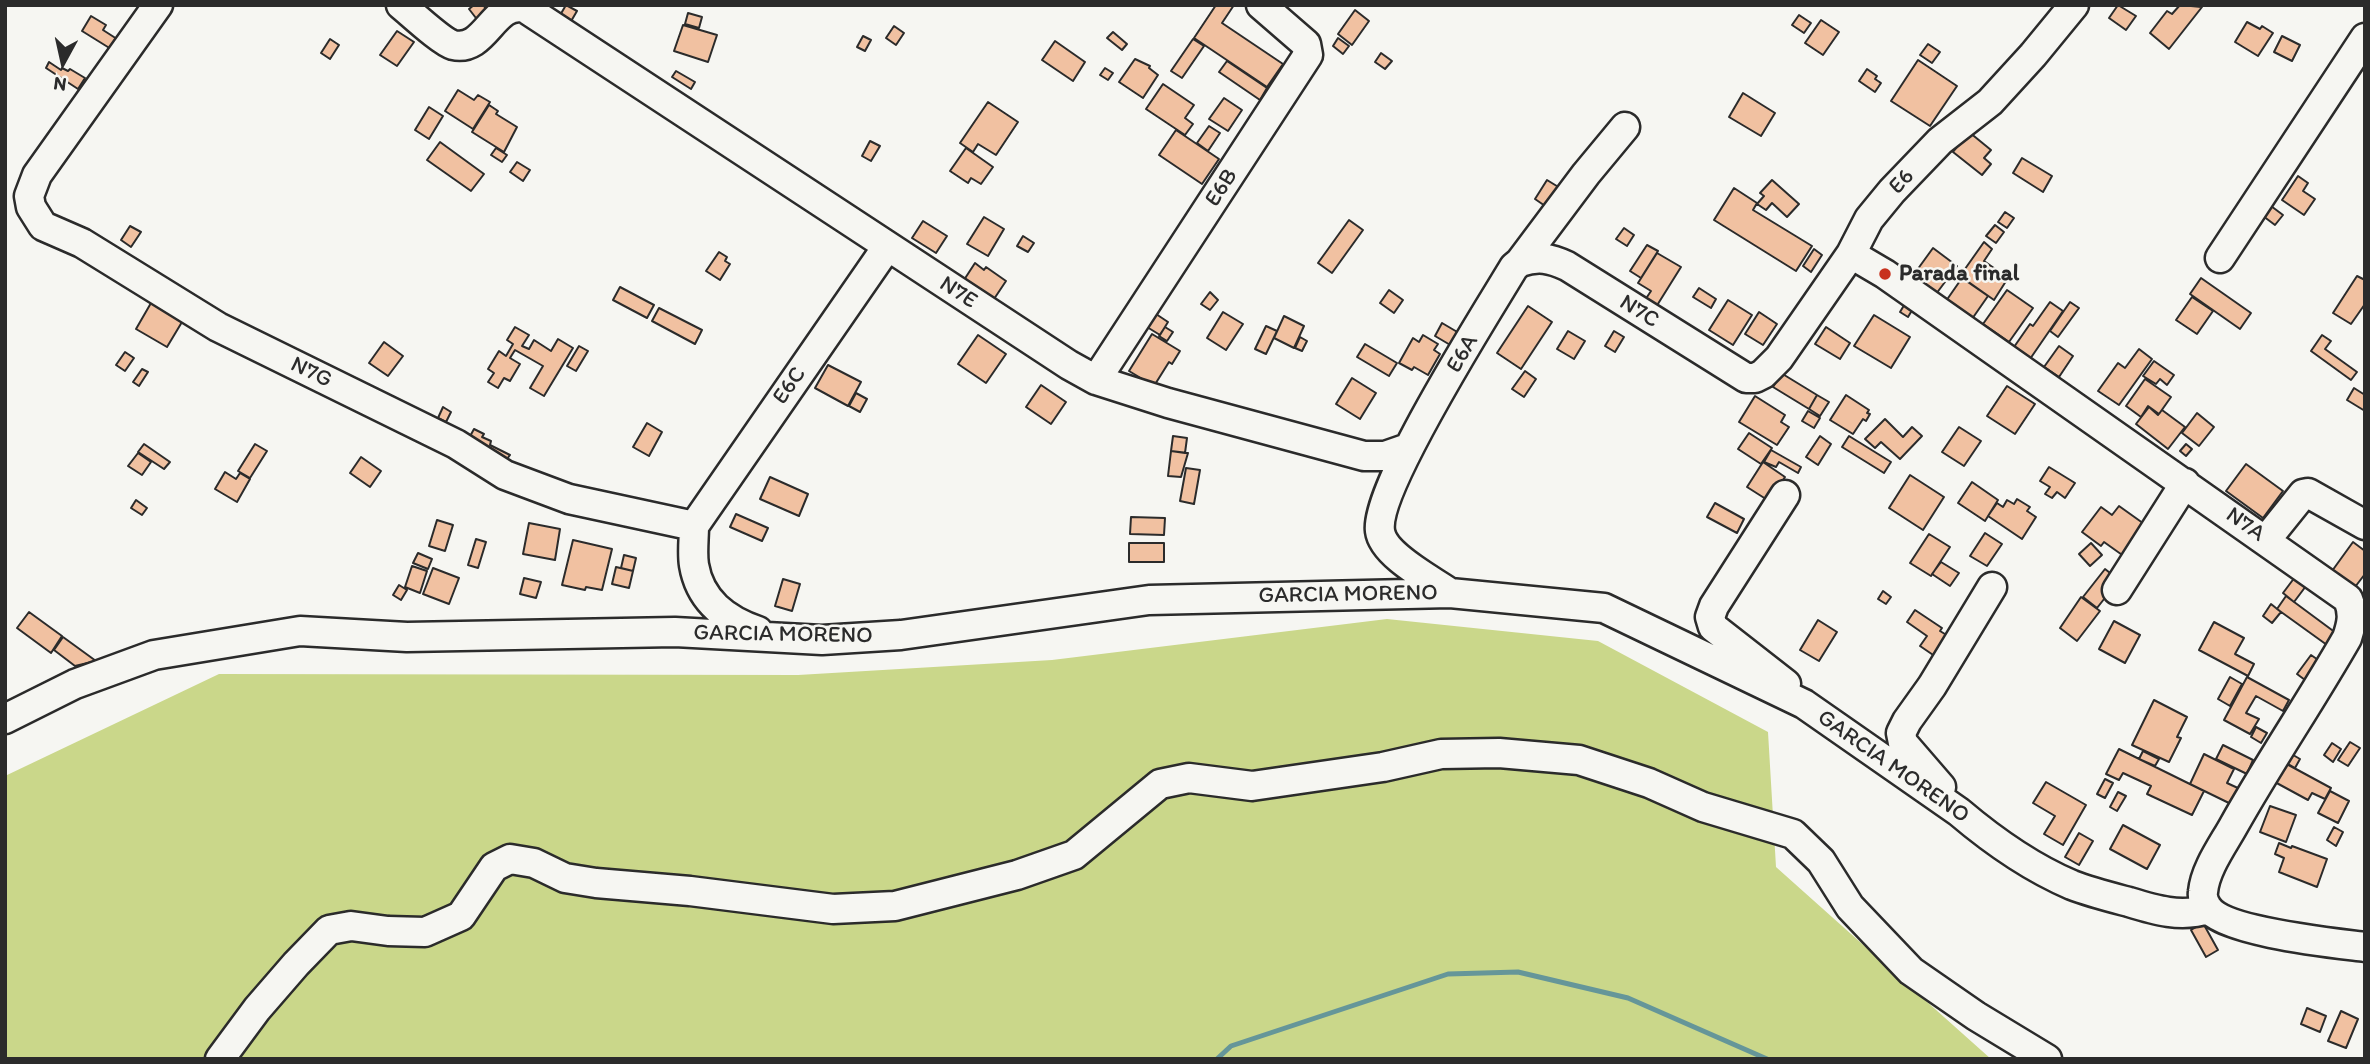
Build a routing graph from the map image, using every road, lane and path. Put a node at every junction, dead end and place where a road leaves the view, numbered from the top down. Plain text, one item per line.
1 (158, 5) edge
2 (401, 5) edge
3 (1261, 5) edge
4 (2074, 5) edge
5 (505, 8) edge
6 (2365, 38) edge
7 (1625, 127) dead end
8 (887, 247) junction
9 (1851, 254) junction
10 (2220, 258) dead end
11 (1520, 262) junction
12 (1755, 378) joint
13 (1096, 380) junction
14 (1408, 449) junction
15 (2185, 483) junction
16 (1785, 495) dead end
17 (694, 526) junction
18 (2365, 526) edge
19 (2266, 540) junction
20 (1993, 587) dead end
21 (2117, 590) dead end
22 (1450, 593) junction
23 (776, 638) junction
24 (1804, 704) junction
25 (5, 719) edge
26 (1959, 812) junction
27 (2208, 909) junction
28 (2365, 947) edge
29 (220, 1059) edge
30 (2047, 1059) edge

1 - 17 street, N7G
2 - 5 street, N7E
3 - 13 street, E6B
4 - 9 street, E6
5 - 8 street, N7E
6 - 10 street
7 - 11 street, E6A
8 - 13 street, N7E
8 - 17 street, E6C
9 - 12 street, E6
9 - 15 street, N7A
11 - 12 street, N7C
11 - 14 street, E6A
13 - 14 street, N7E
14 - 22 street
15 - 19 street, N7A
15 - 21 street
16 - 24 street
17 - 23 street
18 - 19 street
19 - 27 street, N7A
20 - 26 street
22 - 23 street, GARCIA MORENO
22 - 24 street, GARCIA MORENO
23 - 25 street, GARCIA MORENO
24 - 26 street, GARCIA MORENO
26 - 27 street, GARCIA MORENO
27 - 28 street
29 - 30 street

